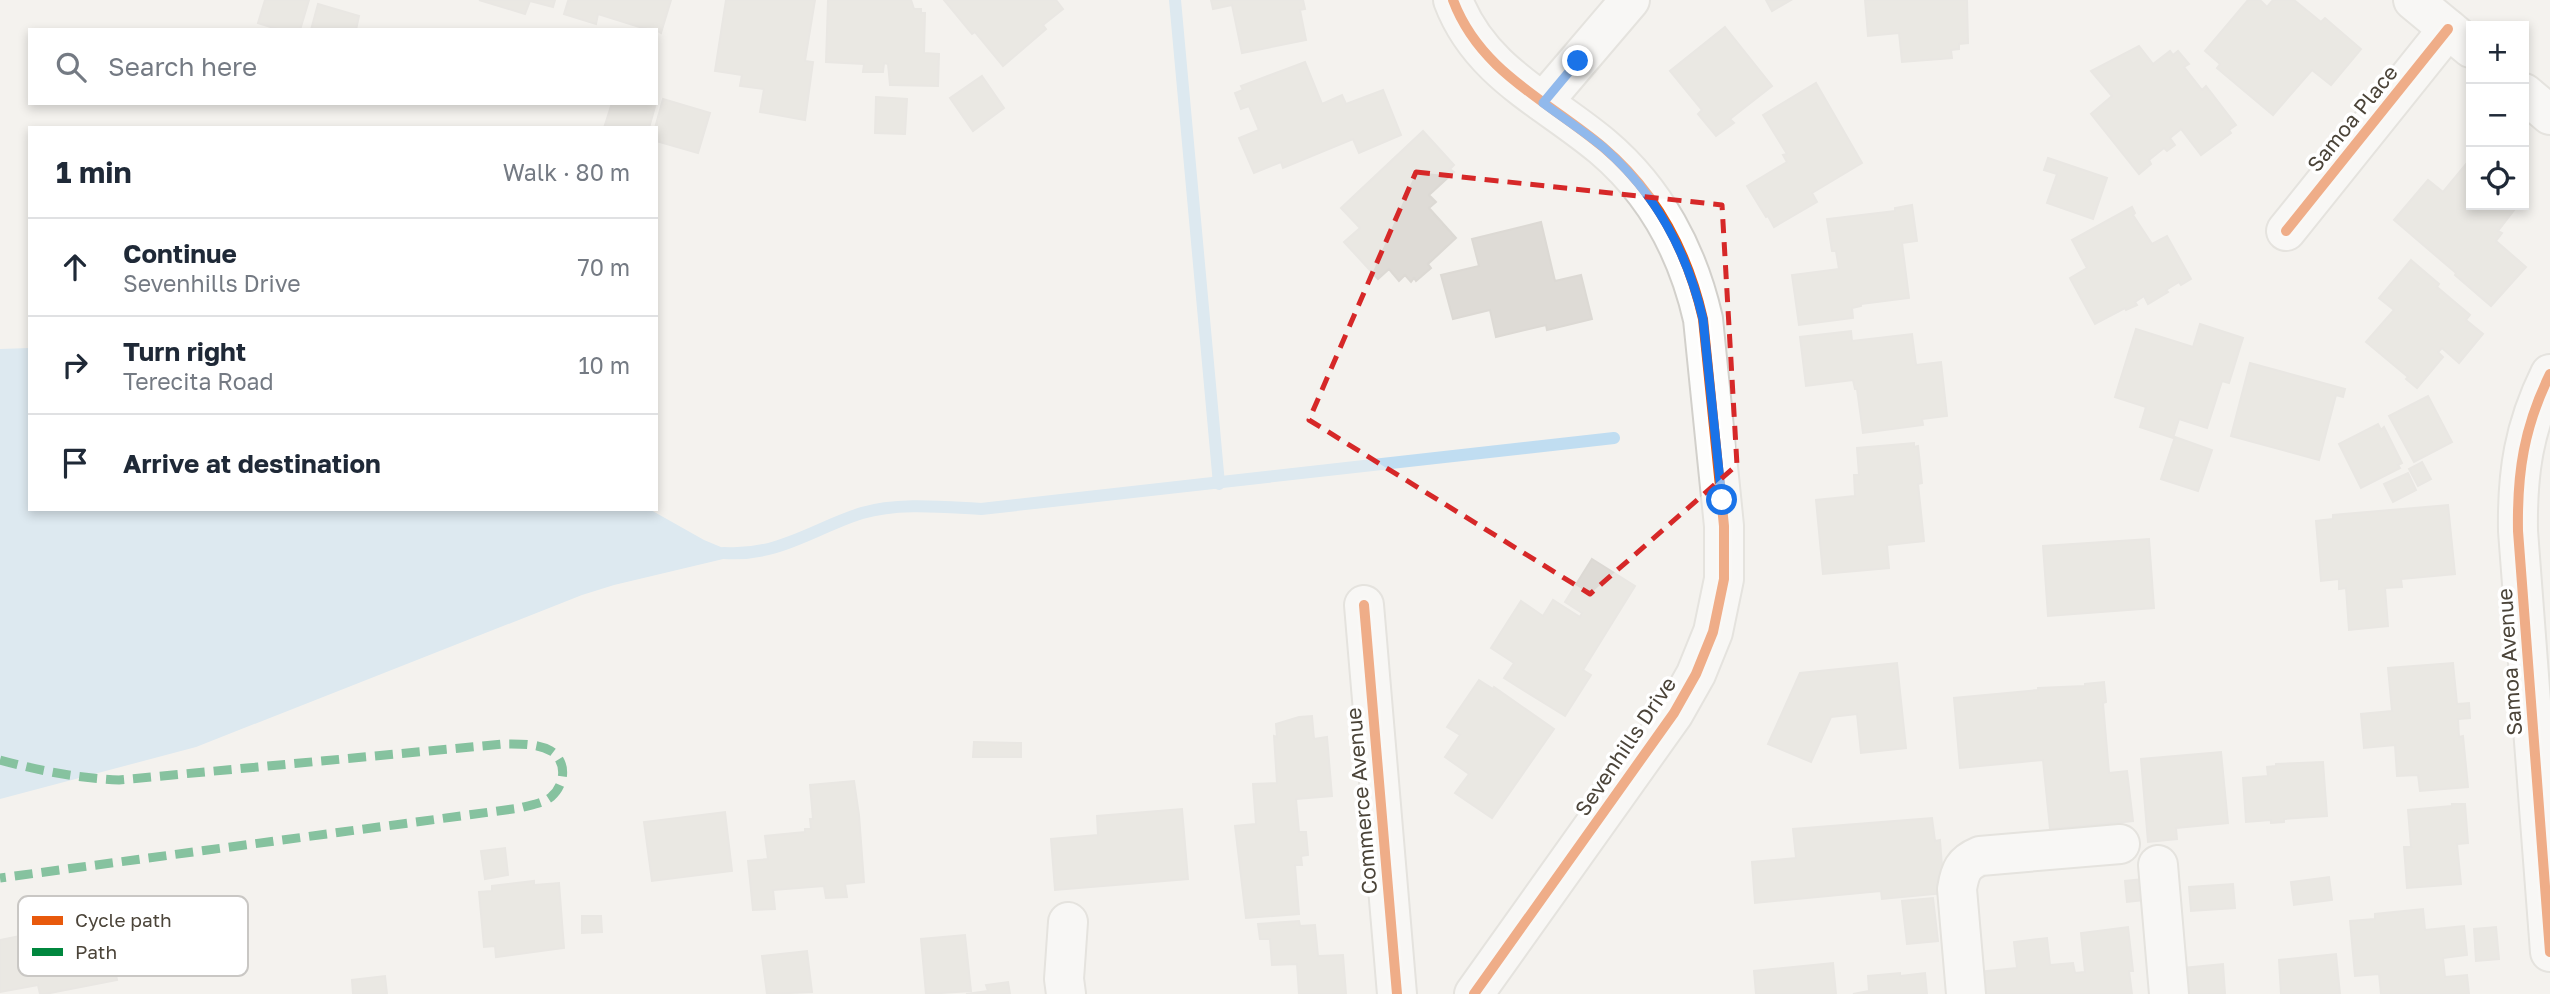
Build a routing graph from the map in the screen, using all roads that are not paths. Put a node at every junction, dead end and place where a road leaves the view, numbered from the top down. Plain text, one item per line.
1 (1453, 0) edge
2 (1630, 0) edge
3 (2413, 0) edge
4 (2460, 38) edge
5 (2529, 97) edge
6 (1543, 103) junction
7 (2550, 115) edge
8 (2286, 231) dead end
9 (2550, 374) edge
10 (2534, 529) edge
11 (1364, 605) dead end
12 (2120, 844) dead end
13 (2158, 865) dead end
14 (1068, 922) dead end
15 (2550, 952) edge
16 (1066, 994) edge
17 (1397, 994) edge
18 (1474, 994) edge
19 (1966, 994) edge
20 (2169, 994) edge

1 - 6 street, Sevenhills Drive
2 - 6 street
3 - 4 street
4 - 8 street, Samoa Place
5 - 7 street
6 - 18 street, Sevenhills Drive
9 - 10 street, Samoa Avenue
10 - 15 street, Samoa Avenue
11 - 17 street, Commerce Avenue
12 - 19 street
13 - 20 street
14 - 16 street

